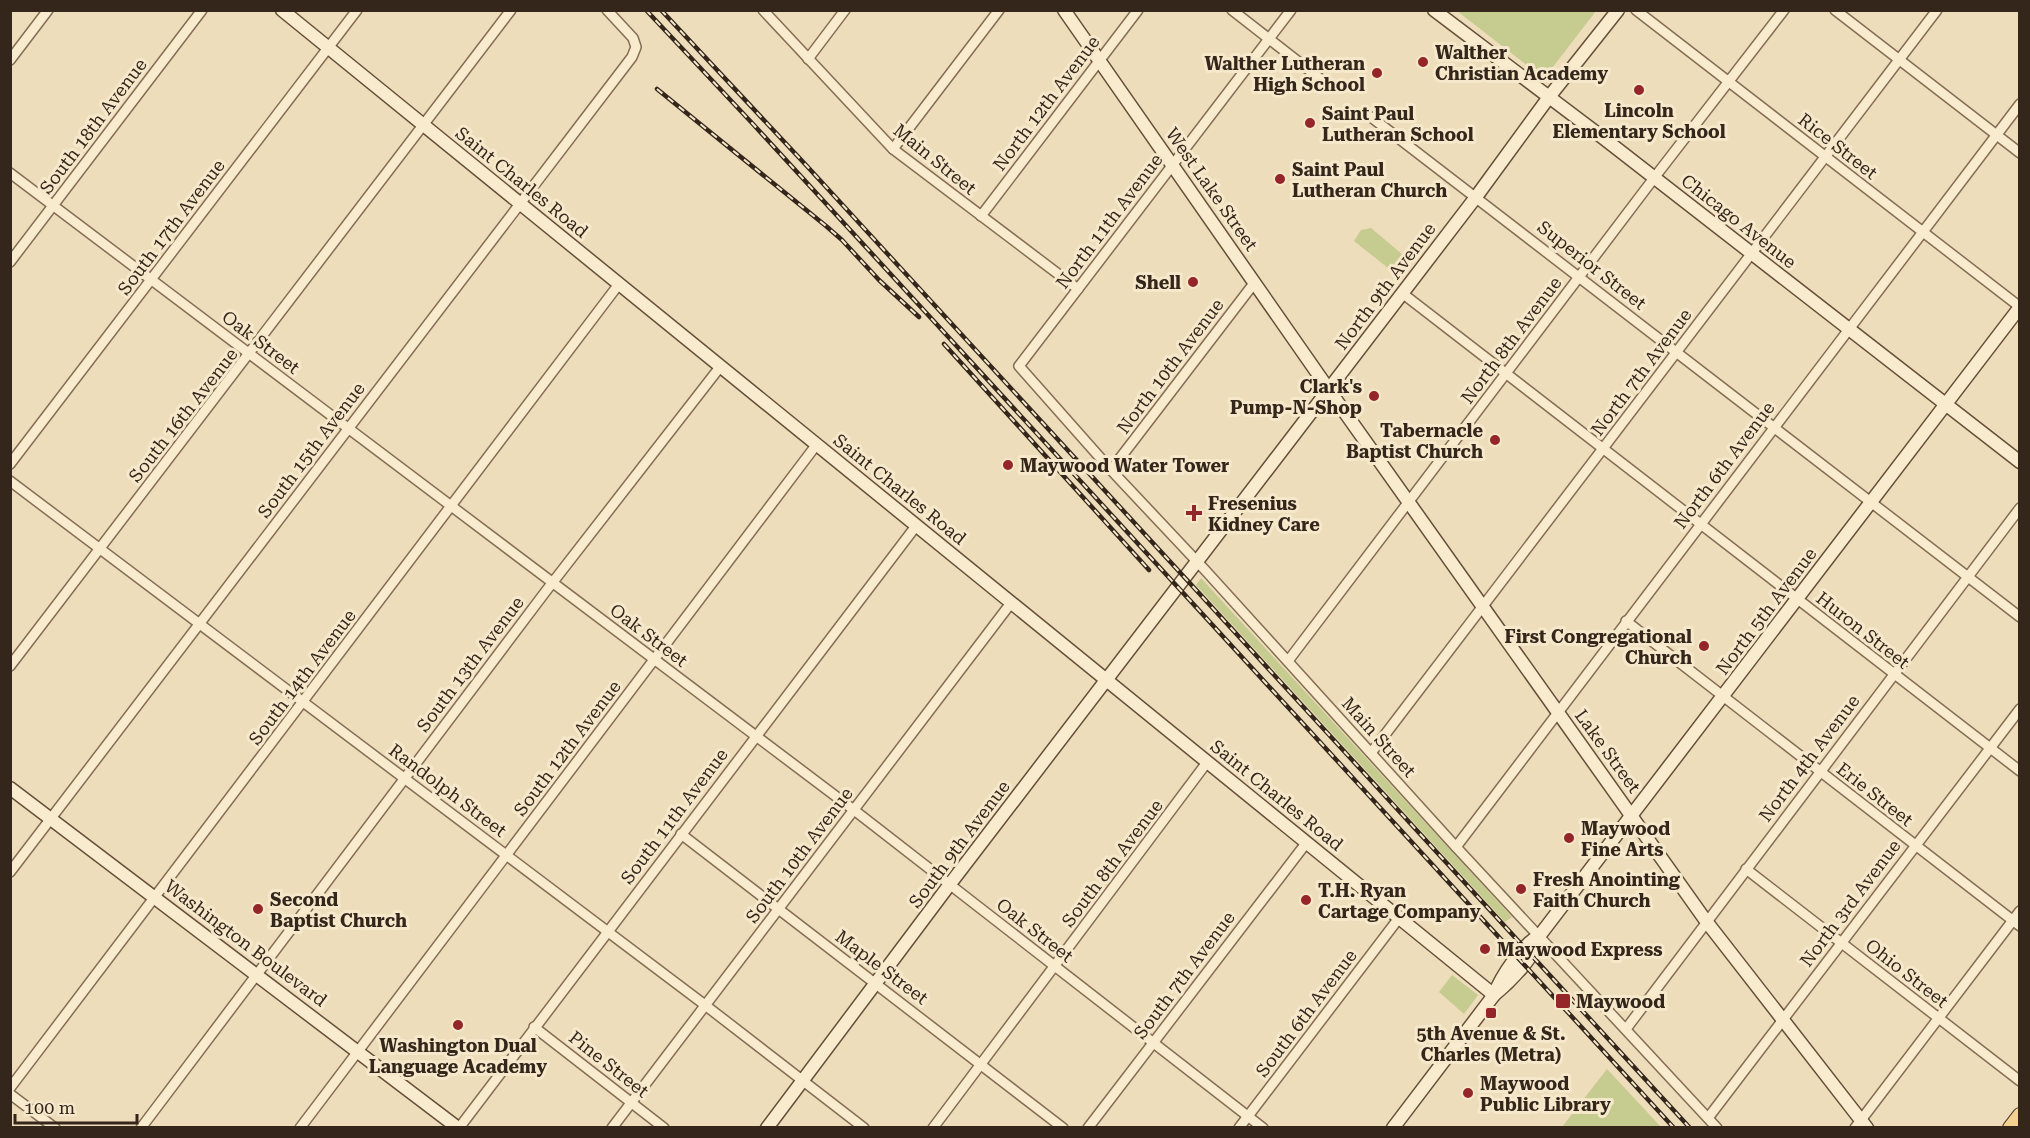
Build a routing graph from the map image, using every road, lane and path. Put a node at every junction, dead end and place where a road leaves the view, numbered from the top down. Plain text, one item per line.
1 (48, 10) edge
2 (282, 10) edge
3 (357, 10) edge
4 (511, 10) edge
5 (608, 10) edge
6 (763, 10) edge
7 (845, 10) edge
8 (999, 10) edge
9 (1064, 10) edge
10 (1138, 10) edge
11 (1232, 10) edge
12 (1291, 10) edge
13 (1434, 10) edge
14 (1618, 10) edge
15 (1636, 10) edge
16 (1784, 10) edge
17 (1835, 10) edge
18 (1937, 10) edge
19 (199, 15) edge
20 (1270, 39) junction
21 (328, 48) junction
22 (808, 59) junction
23 (10, 60) edge
24 (1899, 60) junction
25 (1100, 61) junction
26 (1323, 81) dead end
27 (1729, 83) junction
28 (1549, 97) junction
29 (2019, 104) edge
30 (1371, 117) dead end
31 (423, 125) junction
32 (1996, 135) junction
33 (893, 149) junction
34 (2019, 153) edge
35 (1826, 157) junction
36 (1172, 166) junction
37 (10, 173) edge
38 (1654, 178) junction
39 (1476, 197) junction
40 (521, 204) junction
41 (54, 206) junction
42 (981, 216) junction
43 (1922, 232) junction
44 (1752, 254) junction
45 (10, 262) edge
46 (1580, 277) junction
47 (151, 280) junction
48 (1255, 282) junction
49 (619, 284) junction
50 (1078, 289) junction
51 (1402, 293) junction
52 (2019, 307) edge
53 (1849, 329) junction
54 (1677, 352) junction
55 (250, 354) junction
56 (1019, 366) joint
57 (720, 367) junction
58 (1506, 374) junction
59 (1329, 389) junction
60 (1946, 404) junction
61 (1774, 427) junction
62 (348, 428) junction
63 (817, 444) junction
64 (1603, 449) junction
65 (2019, 462) edge
66 (10, 464) edge
67 (1111, 470) junction
68 (10, 481) edge
69 (1409, 502) junction
70 (1871, 502) junction
71 (452, 507) junction
72 (2019, 508) edge
73 (1700, 524) junction
74 (916, 526) junction
75 (100, 548) junction
76 (1197, 562) junction
77 (1967, 576) junction
78 (552, 582) junction
79 (1180, 583) joint
80 (1797, 599) junction
81 (1011, 603) junction
82 (1483, 607) junction
83 (2019, 617) edge
84 (1626, 621) junction
85 (201, 624) junction
86 (654, 659) junction
87 (1288, 661) junction
88 (10, 666) edge
89 (1894, 674) junction
90 (1107, 680) junction
91 (1723, 697) junction
92 (304, 702) junction
93 (2019, 709) edge
94 (1557, 712) junction
95 (756, 736) junction
96 (1990, 748) junction
97 (1371, 753) junction
98 (1208, 761) junction
99 (2019, 771) edge
100 (1820, 772) junction
101 (405, 778) junction
102 (10, 788) edge
103 (854, 810) junction
104 (1633, 816) junction
105 (51, 819) junction
106 (681, 834) junction
107 (1307, 842) junction
108 (1915, 846) junction
109 (1456, 847) junction
110 (507, 855) junction
111 (1746, 869) junction
112 (10, 872) edge
113 (950, 884) junction
114 (155, 896) junction
115 (779, 909) junction
116 (2019, 911) edge
117 (1399, 918) junction
118 (1706, 921) junction
119 (2016, 923) edge
120 (607, 931) junction
121 (1540, 935) junction
122 (1841, 943) junction
123 (1056, 966) junction
124 (256, 975) junction
125 (876, 984) junction
126 (1494, 995) junction
127 (705, 1005) junction
128 (1938, 1018) junction
129 (1783, 1019) junction
130 (534, 1027) junction
131 (1626, 1029) junction
132 (1153, 1043) junction
133 (358, 1051) junction
134 (981, 1064) junction
135 (803, 1080) junction
136 (2019, 1081) edge
137 (10, 1088) edge
138 (10, 1094) edge
139 (632, 1102) junction
140 (2019, 1115) edge
141 (1248, 1116) junction
142 (1708, 1118) junction
143 (1861, 1125) edge
144 (55, 1128) edge
145 (141, 1128) edge
146 (300, 1128) edge
147 (458, 1128) edge
148 (612, 1128) edge
149 (664, 1128) edge
150 (767, 1128) edge
151 (864, 1128) edge
152 (933, 1128) edge
153 (1063, 1128) edge
154 (1088, 1128) edge
155 (1239, 1128) edge
156 (1263, 1128) edge
157 (1394, 1128) edge
158 (1717, 1128) edge
159 (2010, 1128) edge

1 - 23 street
2 - 21 main road, Saint Charles Road
3 - 21 street, South 17th Avenue
4 - 31 street, South 16th Avenue
5 - 40 street, South 15th Avenue
6 - 22 street, Main Street
7 - 22 street
8 - 33 street
9 - 25 main road, West Lake Street
10 - 25 street, North 12th Avenue
11 - 20 street
12 - 20 street, North 11th Avenue
13 - 28 main road, Chicago Avenue
14 - 28 main road, North 9th Avenue
15 - 27 street, Rice Street
16 - 27 street, North 8th Avenue
17 - 24 street
18 - 24 street, North 7th Avenue
19 - 41 street, South 18th Avenue
20 - 26 street
20 - 36 street, North 11th Avenue
21 - 31 main road, Saint Charles Road
21 - 47 street, South 17th Avenue
22 - 33 street, Main Street
24 - 32 street
24 - 35 street, North 7th Avenue
25 - 36 main road, West Lake Street
25 - 42 street, North 12th Avenue
27 - 35 street, Rice Street
27 - 38 street, North 8th Avenue
28 - 38 main road, Chicago Avenue
28 - 39 main road, North 9th Avenue
29 - 32 street, North 6th Avenue
30 - 39 street, Superior Street
31 - 40 main road, Saint Charles Road
31 - 55 street, South 16th Avenue
32 - 34 street
32 - 43 street, North 6th Avenue
33 - 42 street, Main Street
35 - 43 street, Rice Street
35 - 44 street, North 7th Avenue
36 - 48 main road, West Lake Street
36 - 50 street, North 11th Avenue
37 - 41 street, Oak Street
38 - 44 main road, Chicago Avenue
38 - 46 street, North 8th Avenue
39 - 46 street, Superior Street
39 - 51 main road, North 9th Avenue
40 - 49 main road, Saint Charles Road
40 - 62 street, South 15th Avenue
41 - 45 street, South 18th Avenue
41 - 47 street, Oak Street
42 - 50 street, Main Street
43 - 52 street, Rice Street
43 - 53 street, North 6th Avenue
44 - 53 main road, Chicago Avenue
44 - 54 street, North 7th Avenue
46 - 54 street, Superior Street
46 - 58 street, North 8th Avenue
47 - 55 street, Oak Street
47 - 66 street, South 17th Avenue
48 - 59 main road, West Lake Street
48 - 67 street, North 10th Avenue
49 - 57 main road, Saint Charles Road
49 - 71 street, South 14th Avenue
50 - 56 street, North 11th Avenue
51 - 58 street, Huron Street
51 - 59 main road, North 9th Avenue
52 - 60 main road, North 5th Avenue
53 - 60 main road, Chicago Avenue
53 - 61 street, North 6th Avenue
54 - 61 street, Superior Street
54 - 64 street, North 7th Avenue
55 - 62 street, Oak Street
55 - 75 street, South 16th Avenue
56 - 67 street, Main Street
57 - 63 main road, Saint Charles Road
57 - 78 street, South 13th Avenue
58 - 64 street, Huron Street
58 - 69 street, North 8th Avenue
59 - 69 main road, Lake Street
59 - 76 main road, North 9th Avenue
60 - 65 main road, Chicago Avenue
60 - 70 main road, North 5th Avenue
61 - 70 street, Superior Street
61 - 73 street, North 6th Avenue
62 - 71 street, Oak Street
62 - 85 street, South 15th Avenue
63 - 74 main road, Saint Charles Road
63 - 86 street, South 12th Avenue
64 - 73 street, Huron Street
64 - 82 street, North 7th Avenue
67 - 76 street, Main Street
68 - 75 street, Randolph Street
69 - 82 main road, Lake Street
69 - 87 street, North 8th Avenue
70 - 77 street, Superior Street
70 - 80 main road, North 5th Avenue
71 - 78 street, Oak Street
71 - 92 street, South 14th Avenue
72 - 77 street, North 4th Avenue
73 - 80 street, Huron Street
73 - 84 street, North 6th Avenue
74 - 81 main road, Saint Charles Road
74 - 95 street, South 11th Avenue
75 - 85 street, Randolph Street
75 - 88 street, South 16th Avenue
76 - 79 main road, North 9th Avenue
76 - 87 street, Main Street
77 - 83 street, Superior Street
77 - 89 street, North 4th Avenue
78 - 86 street, Oak Street
78 - 101 street, South 13th Avenue
79 - 90 main road, South 9th Avenue
80 - 89 street, Huron Street
80 - 91 main road, North 5th Avenue
81 - 90 main road, Saint Charles Road
81 - 103 street, South 10th Avenue
82 - 94 main road, Lake Street
82 - 97 street, North 7th Avenue
84 - 91 street, Erie Street
84 - 94 street, North 6th Avenue
85 - 92 street, Randolph Street
85 - 105 street, South 15th Avenue
86 - 95 street, Oak Street
86 - 110 street, South 12th Avenue
87 - 97 street, Main Street
89 - 96 street, Huron Street
89 - 100 street, North 4th Avenue
90 - 98 main road, Saint Charles Road
90 - 113 main road, South 9th Avenue
91 - 100 street, Erie Street
91 - 104 main road, North 5th Avenue
92 - 101 street, Randolph Street
92 - 114 street, South 14th Avenue
93 - 96 street, North 3rd Avenue
94 - 104 main road, Lake Street
94 - 109 street, North 6th Avenue
95 - 103 street, Oak Street
95 - 106 street, South 11th Avenue
96 - 99 street, Huron Street
96 - 108 street, North 3rd Avenue
97 - 109 street, Main Street
98 - 107 main road, Saint Charles Road
98 - 123 street, South 8th Avenue
100 - 108 street, Erie Street
100 - 111 street, North 4th Avenue
101 - 110 street, Randolph Street
101 - 124 street, South 13th Avenue
102 - 105 main road, Washington Boulevard
103 - 113 street, Oak Street
103 - 115 street, South 10th Avenue
104 - 118 main road, Lake Street
104 - 121 main road, North 5th Avenue
105 - 112 street, South 15th Avenue
105 - 114 main road, Washington Boulevard
106 - 115 street, Maple Street
106 - 120 street, South 11th Avenue
107 - 117 main road, Saint Charles Road
107 - 132 street, South 7th Avenue
108 - 119 street, Erie Street
108 - 122 street, North 3rd Avenue
109 - 121 street, Main Street
110 - 120 street, Randolph Street
110 - 133 street, South 12th Avenue
111 - 118 street, North 4th Avenue
111 - 122 street, Ohio Street
113 - 123 street, Oak Street
113 - 125 main road, South 9th Avenue
114 - 124 main road, Washington Boulevard
114 - 137 street, South 14th Avenue
115 - 125 street, Maple Street
115 - 127 street, South 10th Avenue
116 - 119 street
117 - 126 main road, Saint Charles Road
117 - 141 street, South 6th Avenue
118 - 129 main road, Lake Street
118 - 131 street, North 4th Avenue
119 - 128 street
120 - 127 street, Randolph Street
120 - 130 street, South 11th Avenue
121 - 126 main road, North 5th Avenue
121 - 131 street, Main Street
122 - 128 street, Ohio Street
122 - 129 street, North 3rd Avenue
123 - 132 street, Oak Street
123 - 134 street, South 8th Avenue
124 - 133 main road, Washington Boulevard
124 - 145 street, South 13th Avenue
125 - 134 street, Maple Street
125 - 135 main road, South 9th Avenue
126 - 157 main road, North 5th Avenue
127 - 135 street, Randolph Street
127 - 139 street, South 10th Avenue
128 - 136 street, Ohio Street
128 - 143 street
129 - 142 street, North 3rd Avenue
129 - 143 main road, Lake Street
130 - 139 street, Pine Street
130 - 147 street, South 11th Avenue
131 - 142 street, Main Street
132 - 141 street, Oak Street
132 - 154 street, South 7th Avenue
133 - 146 street, South 12th Avenue
133 - 147 main road, Washington Boulevard
134 - 152 street, South 8th Avenue
134 - 153 street, Maple Street
135 - 150 main road, South 9th Avenue
135 - 151 street, Randolph Street
138 - 144 street
139 - 148 street, South 10th Avenue
139 - 149 street, Pine Street
140 - 159 main road
141 - 155 street, South 6th Avenue
141 - 156 street, Oak Street
142 - 158 street, Main Street

